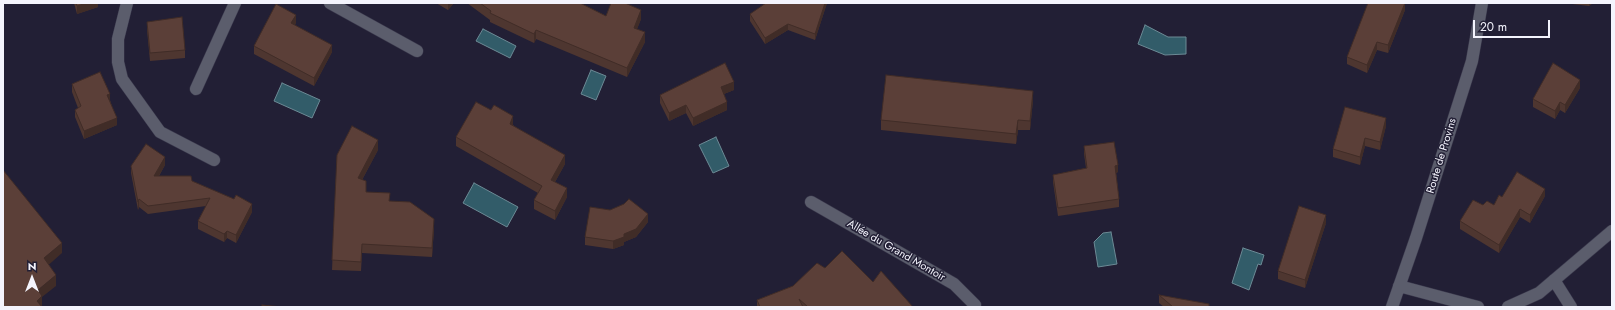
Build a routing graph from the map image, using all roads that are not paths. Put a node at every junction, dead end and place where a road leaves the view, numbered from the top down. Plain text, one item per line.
1 (127, 3) edge
2 (235, 3) edge
3 (330, 3) edge
4 (1482, 3) edge
5 (417, 51) dead end
6 (196, 89) dead end
7 (214, 160) dead end
8 (811, 202) dead end
9 (1612, 231) edge
10 (1554, 280) junction
11 (1399, 286) junction
12 (974, 307) edge
13 (1392, 307) edge
14 (1478, 307) edge
15 (1508, 307) edge
16 (1571, 307) edge

1 - 7 street
2 - 6 street
3 - 5 street
4 - 11 street, Route de Provins
8 - 12 street, Allée du Grand Montoir
9 - 10 street
10 - 15 street
10 - 16 street
11 - 13 street, Route de Provins
11 - 14 street

